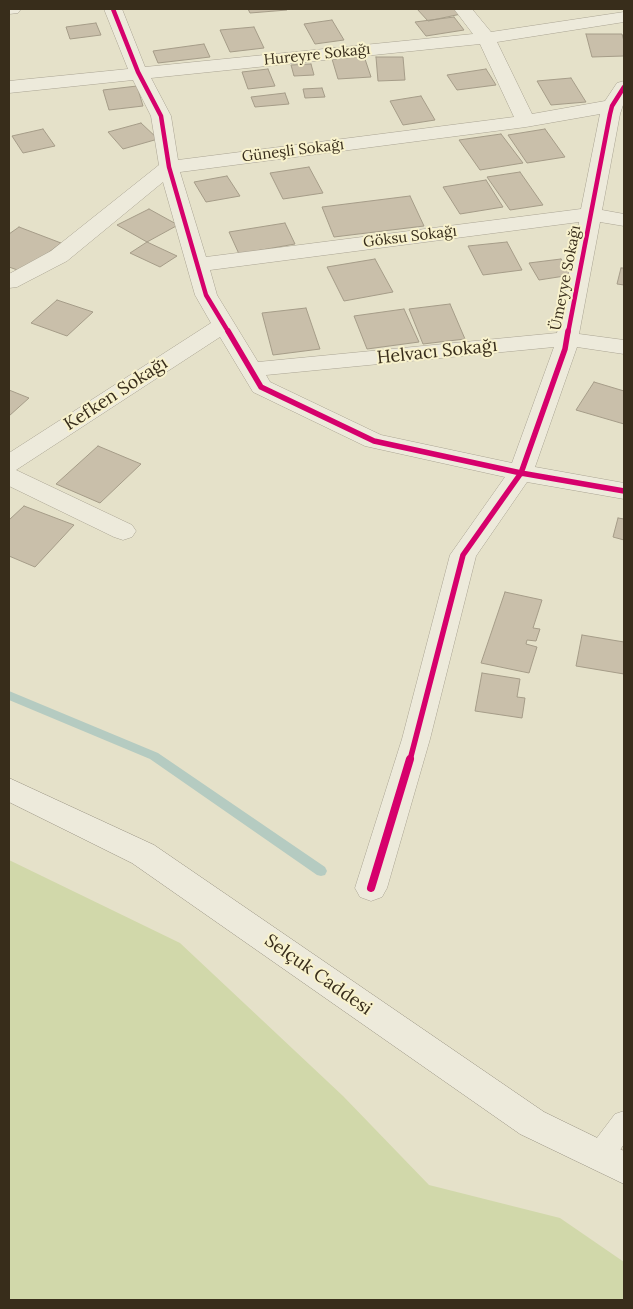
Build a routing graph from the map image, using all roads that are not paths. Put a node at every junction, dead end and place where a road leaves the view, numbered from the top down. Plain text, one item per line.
1 (113, 9) edge
2 (462, 9) edge
3 (624, 17) edge
4 (486, 38) junction
5 (138, 72) junction
6 (9, 87) edge
7 (624, 87) edge
8 (612, 106) junction
9 (526, 121) junction
10 (169, 167) junction
11 (591, 214) junction
12 (624, 220) edge
13 (196, 265) junction
14 (9, 282) edge
15 (223, 325) junction
16 (567, 339) junction
17 (624, 347) edge
18 (250, 370) junction
19 (9, 464) edge
20 (521, 472) junction
21 (9, 476) edge
22 (624, 491) edge
23 (123, 531) dead end
24 (9, 789) edge
25 (370, 888) dead end
26 (624, 1123) edge
27 (612, 1162) edge

1 - 5 street
2 - 4 street
3 - 4 street, Hureyre Sokağı
4 - 5 street, Hureyre Sokağı
4 - 9 street
5 - 6 street, Hureyre Sokağı
5 - 10 street
7 - 8 street, Ümeyye Sokağı
8 - 9 street, Güneşli Sokağı
8 - 11 street, Ümeyye Sokağı
9 - 10 street, Güneşli Sokağı
10 - 13 street
10 - 14 street
11 - 12 street, Göksu Sokağı
11 - 13 street, Göksu Sokağı
11 - 16 street, Ümeyye Sokağı
13 - 15 street
15 - 18 street
15 - 19 street, Kefken Sokağı
16 - 17 street, Helvacı Sokağı
16 - 18 street, Helvacı Sokağı
16 - 20 street, Ümeyye Sokağı
18 - 20 street
20 - 22 street
20 - 25 street, Ümeyye Sokağı
21 - 23 street
24 - 27 street, Selçuk Caddesi
26 - 27 lane

